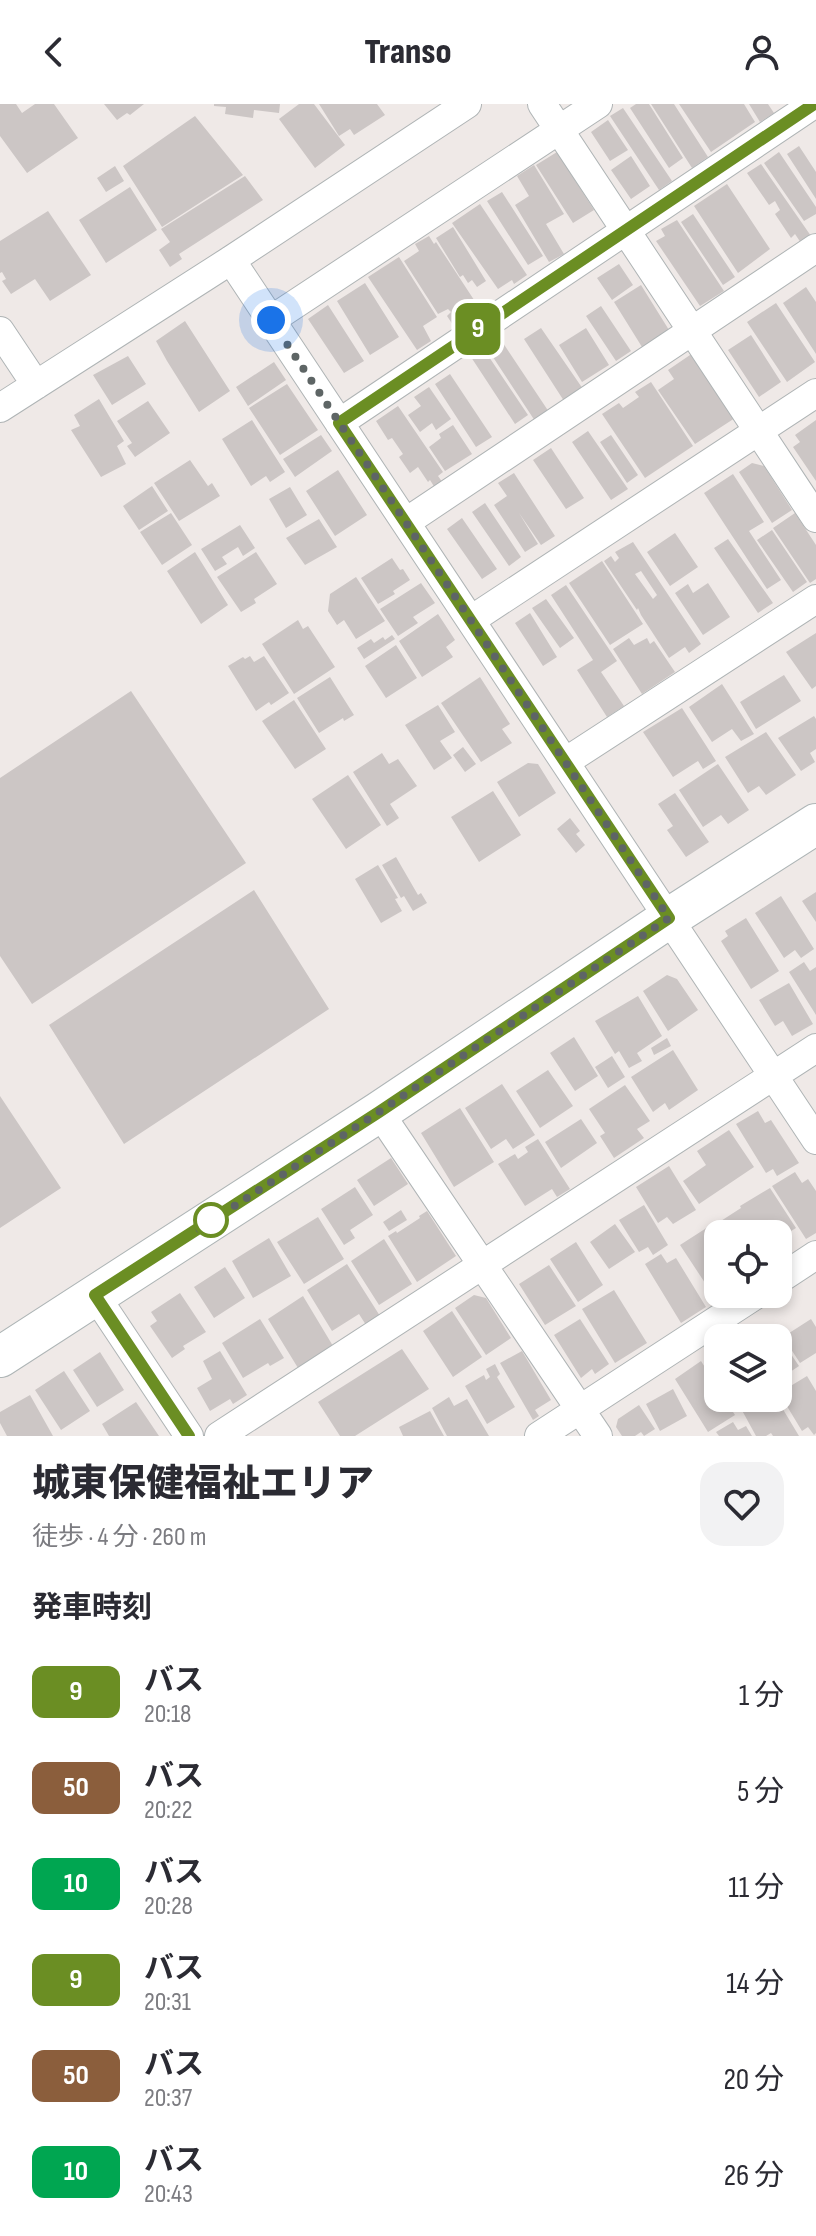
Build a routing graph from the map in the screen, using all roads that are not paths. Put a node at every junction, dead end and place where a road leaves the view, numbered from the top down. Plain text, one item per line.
1 (467, 104) edge
2 (542, 104) edge
3 (598, 104) edge
4 (814, 104) edge
5 (558, 130) junction
6 (625, 231) junction
7 (816, 248) edge
8 (231, 260) junction
9 (271, 320) junction
10 (0, 331) edge
11 (692, 332) junction
12 (36, 385) junction
13 (816, 393) edge
14 (0, 408) edge
15 (339, 423) junction
16 (758, 431) junction
17 (816, 518) edge
18 (406, 522) junction
19 (816, 599) edge
20 (471, 620) junction
21 (565, 762) junction
22 (816, 824) edge
23 (669, 918) junction
24 (816, 1048) edge
25 (773, 1076) junction
26 (379, 1112) junction
27 (816, 1140) edge
28 (816, 1255) edge
29 (483, 1265) junction
30 (792, 1271) edge
31 (95, 1295) junction
32 (735, 1308) edge
33 (0, 1357) edge
34 (580, 1409) junction
35 (189, 1436) edge
36 (219, 1436) edge
37 (539, 1436) edge
38 (598, 1436) edge

1 - 8 street
2 - 5 street
3 - 5 street
4 - 6 street
5 - 6 street
5 - 9 street
6 - 11 street
6 - 15 street
7 - 11 street
8 - 9 street
8 - 12 street
9 - 15 street
10 - 12 street
11 - 16 street
11 - 18 street
12 - 14 street
13 - 16 street
15 - 18 street
16 - 17 street
16 - 20 street
18 - 20 street
19 - 21 street
20 - 21 street
21 - 23 street
22 - 23 street
23 - 25 street
23 - 26 street
24 - 25 street
25 - 27 street
25 - 29 street
26 - 29 street
26 - 31 street
28 - 30 street
29 - 34 street
29 - 36 street
31 - 33 street
31 - 35 street
32 - 34 street
34 - 37 street
34 - 38 street

